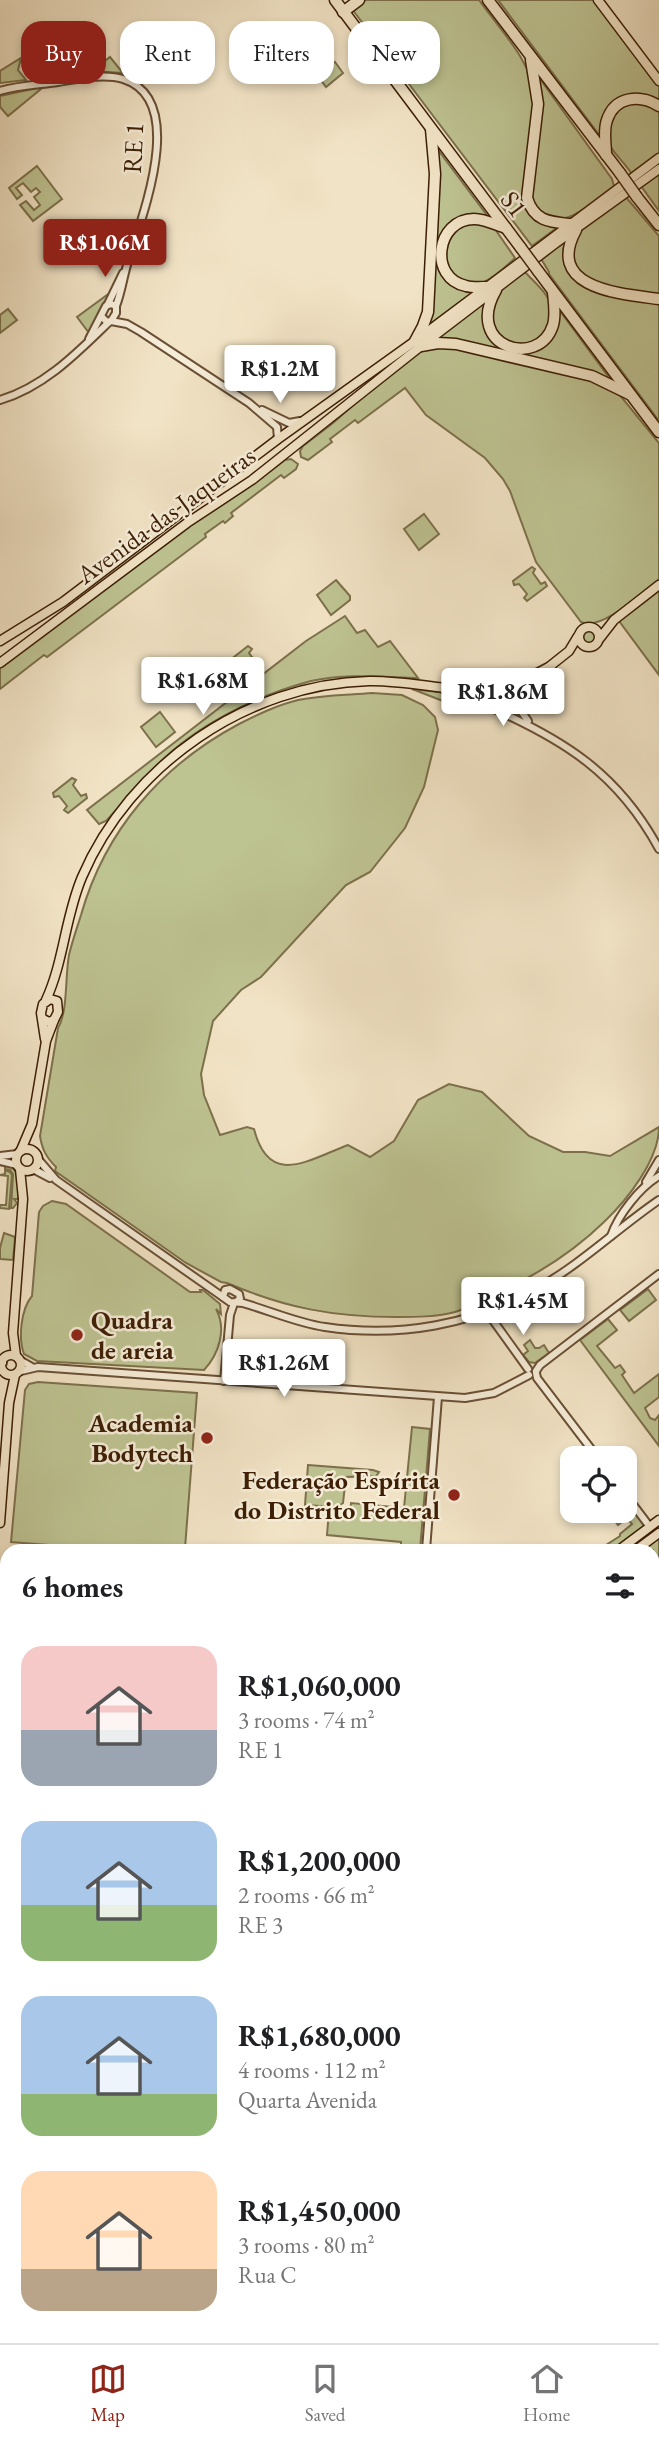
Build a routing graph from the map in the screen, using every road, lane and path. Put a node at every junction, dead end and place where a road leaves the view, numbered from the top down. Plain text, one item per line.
1 (335, 0) edge
2 (359, 0) edge
3 (488, 0) edge
4 (597, 0) edge
5 (344, 12) junction
6 (530, 56) junction
7 (659, 81) edge
8 (1, 90) edge
9 (659, 106) edge
10 (431, 129) junction
11 (606, 155) junction
12 (659, 158) edge
13 (659, 169) edge
14 (648, 211) junction
15 (659, 217) edge
16 (659, 225) edge
17 (573, 227) junction
18 (506, 228) junction
19 (126, 268) junction
20 (492, 289) junction
21 (553, 292) junction
22 (659, 299) edge
23 (108, 304) junction
24 (117, 308) junction
25 (101, 316) junction
26 (110, 321) junction
27 (127, 324) junction
28 (86, 344) junction
29 (418, 344) junction
30 (342, 392) junction
31 (629, 394) junction
32 (0, 400) edge
33 (348, 405) junction
34 (253, 407) junction
35 (306, 420) junction
36 (659, 432) edge
37 (278, 439) junction
38 (242, 468) junction
39 (252, 480) junction
40 (659, 585) edge
41 (614, 620) junction
42 (594, 627) junction
43 (578, 636) junction
44 (600, 638) junction
45 (0, 643) edge
46 (585, 648) junction
47 (569, 652) junction
48 (1, 662) edge
49 (551, 666) junction
50 (439, 688) junction
51 (498, 688) junction
52 (522, 690) junction
53 (484, 705) junction
54 (531, 725) junction
55 (659, 849) edge
56 (55, 979) junction
57 (46, 1000) junction
58 (57, 1002) junction
59 (43, 1019) junction
60 (54, 1020) junction
61 (46, 1041) junction
62 (32, 1124) junction
63 (19, 1152) junction
64 (36, 1155) junction
65 (0, 1158) edge
66 (658, 1163) edge
67 (18, 1167) junction
68 (32, 1170) junction
69 (659, 1176) edge
70 (56, 1180) junction
71 (644, 1186) junction
72 (24, 1195) junction
73 (659, 1200) edge
74 (633, 1202) junction
75 (640, 1214) junction
76 (610, 1236) junction
77 (659, 1274) edge
78 (207, 1284) junction
79 (227, 1289) junction
80 (239, 1294) junction
81 (230, 1301) junction
82 (253, 1306) junction
83 (499, 1307) junction
84 (489, 1312) junction
85 (479, 1315) junction
86 (494, 1322) junction
87 (6, 1364) edge
88 (32, 1367) junction
89 (532, 1371) junction
90 (16, 1374) junction
91 (224, 1381) junction
92 (439, 1397) junction
93 (9, 1403) junction
94 (589, 1446) edge
95 (637, 1510) edge
96 (659, 1520) edge
97 (0, 1524) edge
98 (650, 1527) junction
99 (659, 1533) edge
100 (427, 1544) edge
101 (629, 1544) edge
102 (644, 1544) edge

1 - 5 highway, S1
2 - 5 highway
3 - 6 highway
4 - 7 main road
5 - 10 highway, S1
6 - 11 highway
6 - 17 highway
8 - 19 street, RE 1
9 - 11 highway
10 - 18 highway, S1
10 - 29 highway
11 - 14 highway, bridge
12 - 17 main road
13 - 17 main road
14 - 15 highway
14 - 16 highway
17 - 20 main road
17 - 22 highway
18 - 20 highway
18 - 21 highway, S1, bridge
19 - 23 street, RE 1
19 - 24 street, RE 1
20 - 21 highway
20 - 29 main road
21 - 31 highway, S1
23 - 24 street
23 - 25 street, RE 1
24 - 26 street, RE 1
24 - 27 street
25 - 26 street
25 - 28 street, RE 1
26 - 27 street
26 - 28 street, RE 1
27 - 34 street
28 - 32 street, RE 1
29 - 30 main road, Avenida das Jaqueiras
29 - 31 highway
29 - 33 main road, Avenida das Jaqueiras
30 - 33 main road
30 - 35 main road, Avenida das Jaqueiras
31 - 36 highway, S1
33 - 39 main road, Avenida das Jaqueiras
34 - 35 street
34 - 37 street
35 - 37 main road, Avenida das Jaqueiras
37 - 38 main road, Avenida das Jaqueiras
38 - 39 main road
38 - 45 main road, Avenida das Jaqueiras
39 - 48 main road, Avenida das Jaqueiras
40 - 41 main road
41 - 42 main road
41 - 44 main road
42 - 43 main road
42 - 44 main road
43 - 46 main road
43 - 47 main road
44 - 46 main road
45 - 48 main road
46 - 47 main road
47 - 49 main road
49 - 51 main road
49 - 52 main road
50 - 51 main road
50 - 53 main road
50 - 56 main road
51 - 53 main road
52 - 53 main road
52 - 54 street
53 - 54 street
54 - 55 street
56 - 57 main road
56 - 58 main road
57 - 58 main road
57 - 59 main road
58 - 60 main road
59 - 60 main road
59 - 61 main road
60 - 61 main road
61 - 62 main road
62 - 63 main road
62 - 64 main road
63 - 64 main road
63 - 65 street
63 - 67 main road
64 - 68 main road
64 - 70 street
65 - 67 street
66 - 69 street
66 - 71 street
67 - 68 main road
67 - 72 main road
68 - 70 street
68 - 72 main road
69 - 71 street
70 - 78 street
71 - 74 street
72 - 87 main road
73 - 75 street
74 - 75 street
74 - 76 street
75 - 76 street
76 - 83 street
77 - 89 street
78 - 79 street
78 - 81 street
79 - 80 street
79 - 81 street
80 - 81 street
80 - 82 street
81 - 82 street
81 - 91 street
82 - 85 street
83 - 84 street
83 - 86 street
84 - 85 street
84 - 86 street
85 - 86 street
86 - 89 street
87 - 88 street
87 - 90 main road
87 - 90 main road
87 - 93 main road
88 - 90 street
88 - 91 street
89 - 92 street
89 - 94 street
90 - 93 main road
91 - 92 street
92 - 100 street
93 - 97 main road
95 - 98 street
96 - 98 main road
98 - 101 main road
99 - 102 main road

